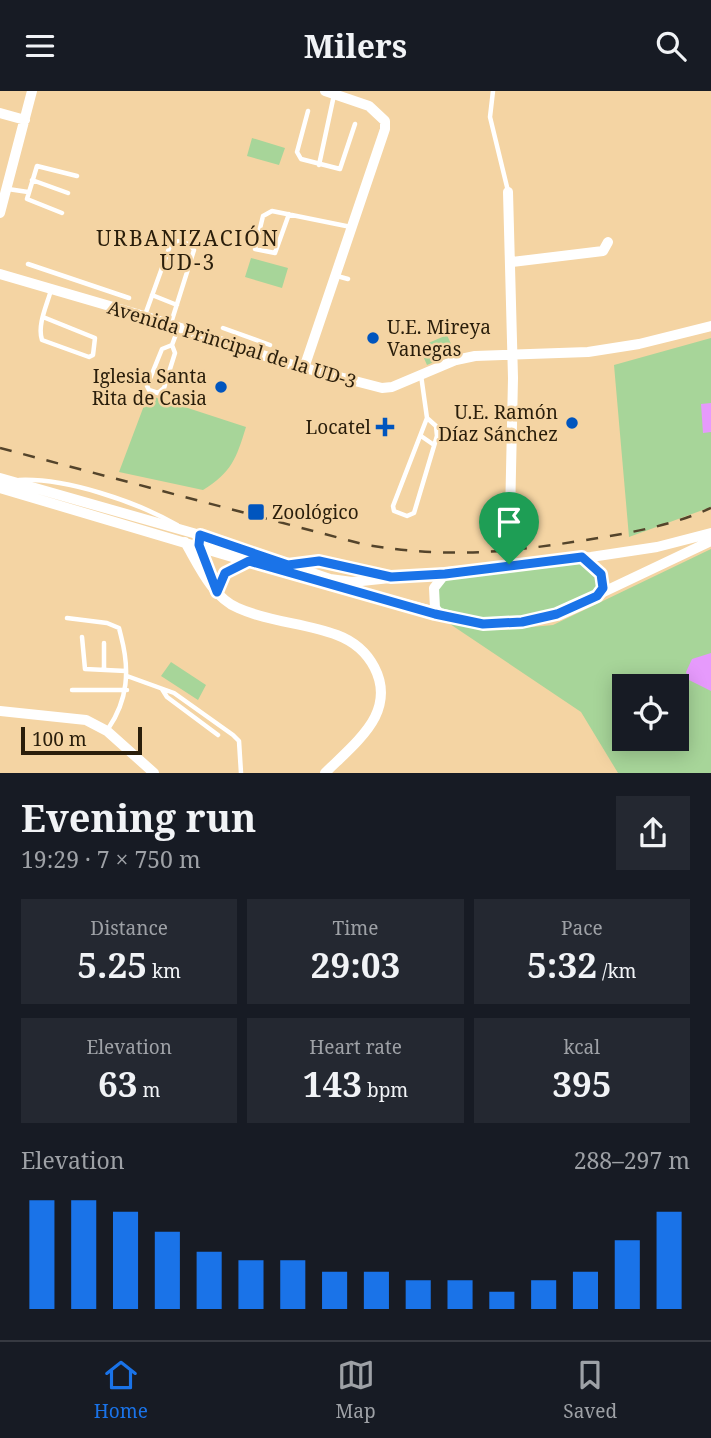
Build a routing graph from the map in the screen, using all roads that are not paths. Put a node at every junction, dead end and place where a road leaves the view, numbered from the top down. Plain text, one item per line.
1 (32, 91) edge
2 (493, 91) edge
3 (330, 92) edge
4 (308, 111) dead end
5 (0, 113) edge
6 (25, 120) junction
7 (355, 124) dead end
8 (319, 165) junction
9 (77, 176) dead end
10 (32, 180) junction
11 (6, 188) junction
12 (28, 192) junction
13 (508, 192) joint
14 (68, 193) dead end
15 (0, 213) edge
16 (62, 213) dead end
17 (289, 214) junction
18 (352, 227) junction
19 (608, 242) dead end
20 (512, 262) junction
21 (27, 264) dead end
22 (0, 274) edge
23 (52, 289) junction
24 (97, 289) junction
25 (152, 295) junction
26 (130, 298) dead end
27 (92, 301) junction
28 (177, 305) junction
29 (144, 316) junction
30 (43, 317) junction
31 (711, 325) edge
32 (174, 327) junction
33 (223, 328) dead end
34 (243, 337) junction
35 (172, 345) junction
36 (270, 345) dead end
37 (238, 347) junction
38 (512, 354) junction
39 (304, 368) junction
40 (421, 374) junction
41 (426, 418) junction
42 (421, 436) junction
43 (434, 445) junction
44 (0, 478) edge
45 (0, 488) edge
46 (711, 533) edge
47 (186, 536) junction
48 (200, 540) junction
49 (711, 541) edge
50 (582, 557) junction
51 (249, 561) junction
52 (509, 564) junction
53 (288, 565) junction
54 (445, 574) junction
55 (391, 577) junction
56 (217, 592) junction
57 (597, 596) junction
58 (442, 616) junction
59 (67, 618) dead end
60 (82, 637) dead end
61 (104, 643) dead end
62 (104, 670) junction
63 (126, 673) junction
64 (161, 688) junction
65 (72, 690) dead end
66 (127, 690) junction
67 (0, 704) edge
68 (5, 711) edge
69 (107, 731) junction
70 (218, 735) dead end
71 (154, 773) edge
72 (241, 773) edge
73 (325, 773) edge

1 - 6 street
2 - 13 lane
3 - 8 lane
3 - 18 street
4 - 8 lane
5 - 6 street
6 - 11 street
7 - 8 lane
9 - 10 lane
10 - 12 lane
10 - 14 lane
11 - 12 lane
11 - 15 street
12 - 16 lane
13 - 20 street
17 - 17 lane
17 - 18 lane
18 - 39 street
19 - 20 street
20 - 38 street
21 - 24 lane
22 - 23 street, Avenida Principal de la UD-3
23 - 27 street, Avenida Principal de la UD-3
23 - 30 lane
24 - 26 lane
24 - 27 lane
25 - 28 lane
25 - 28 lane
25 - 29 lane
27 - 29 street, Avenida Principal de la UD-3
28 - 32 lane
29 - 32 street, Avenida Principal de la UD-3
30 - 30 lane
31 - 38 street, Avenida Principal de la UD-3
32 - 35 lane
32 - 37 street, Avenida Principal de la UD-3
33 - 34 lane
34 - 36 lane
34 - 37 lane
35 - 35 lane
37 - 39 street, Avenida Principal de la UD-3
38 - 40 street, Avenida Principal de la UD-3
38 - 52 street
39 - 40 street, Avenida Principal de la UD-3
40 - 41 lane
41 - 42 lane
41 - 43 lane
42 - 43 lane
42 - 43 lane
44 - 47 street
45 - 47 street
46 - 50 street
47 - 48 street
47 - 56 street
48 - 51 street
48 - 53 street
48 - 56 street
49 - 57 street
50 - 52 street
50 - 57 street
51 - 56 street
51 - 58 street
52 - 54 street
53 - 55 lane
53 - 55 street
54 - 55 street
54 - 58 street
56 - 73 street
57 - 58 street
59 - 63 lane
60 - 62 lane
61 - 62 lane
62 - 63 lane
63 - 64 lane
63 - 66 lane
64 - 70 lane
64 - 72 lane
65 - 66 lane
66 - 69 lane
67 - 68 lane
68 - 69 street
69 - 71 street

